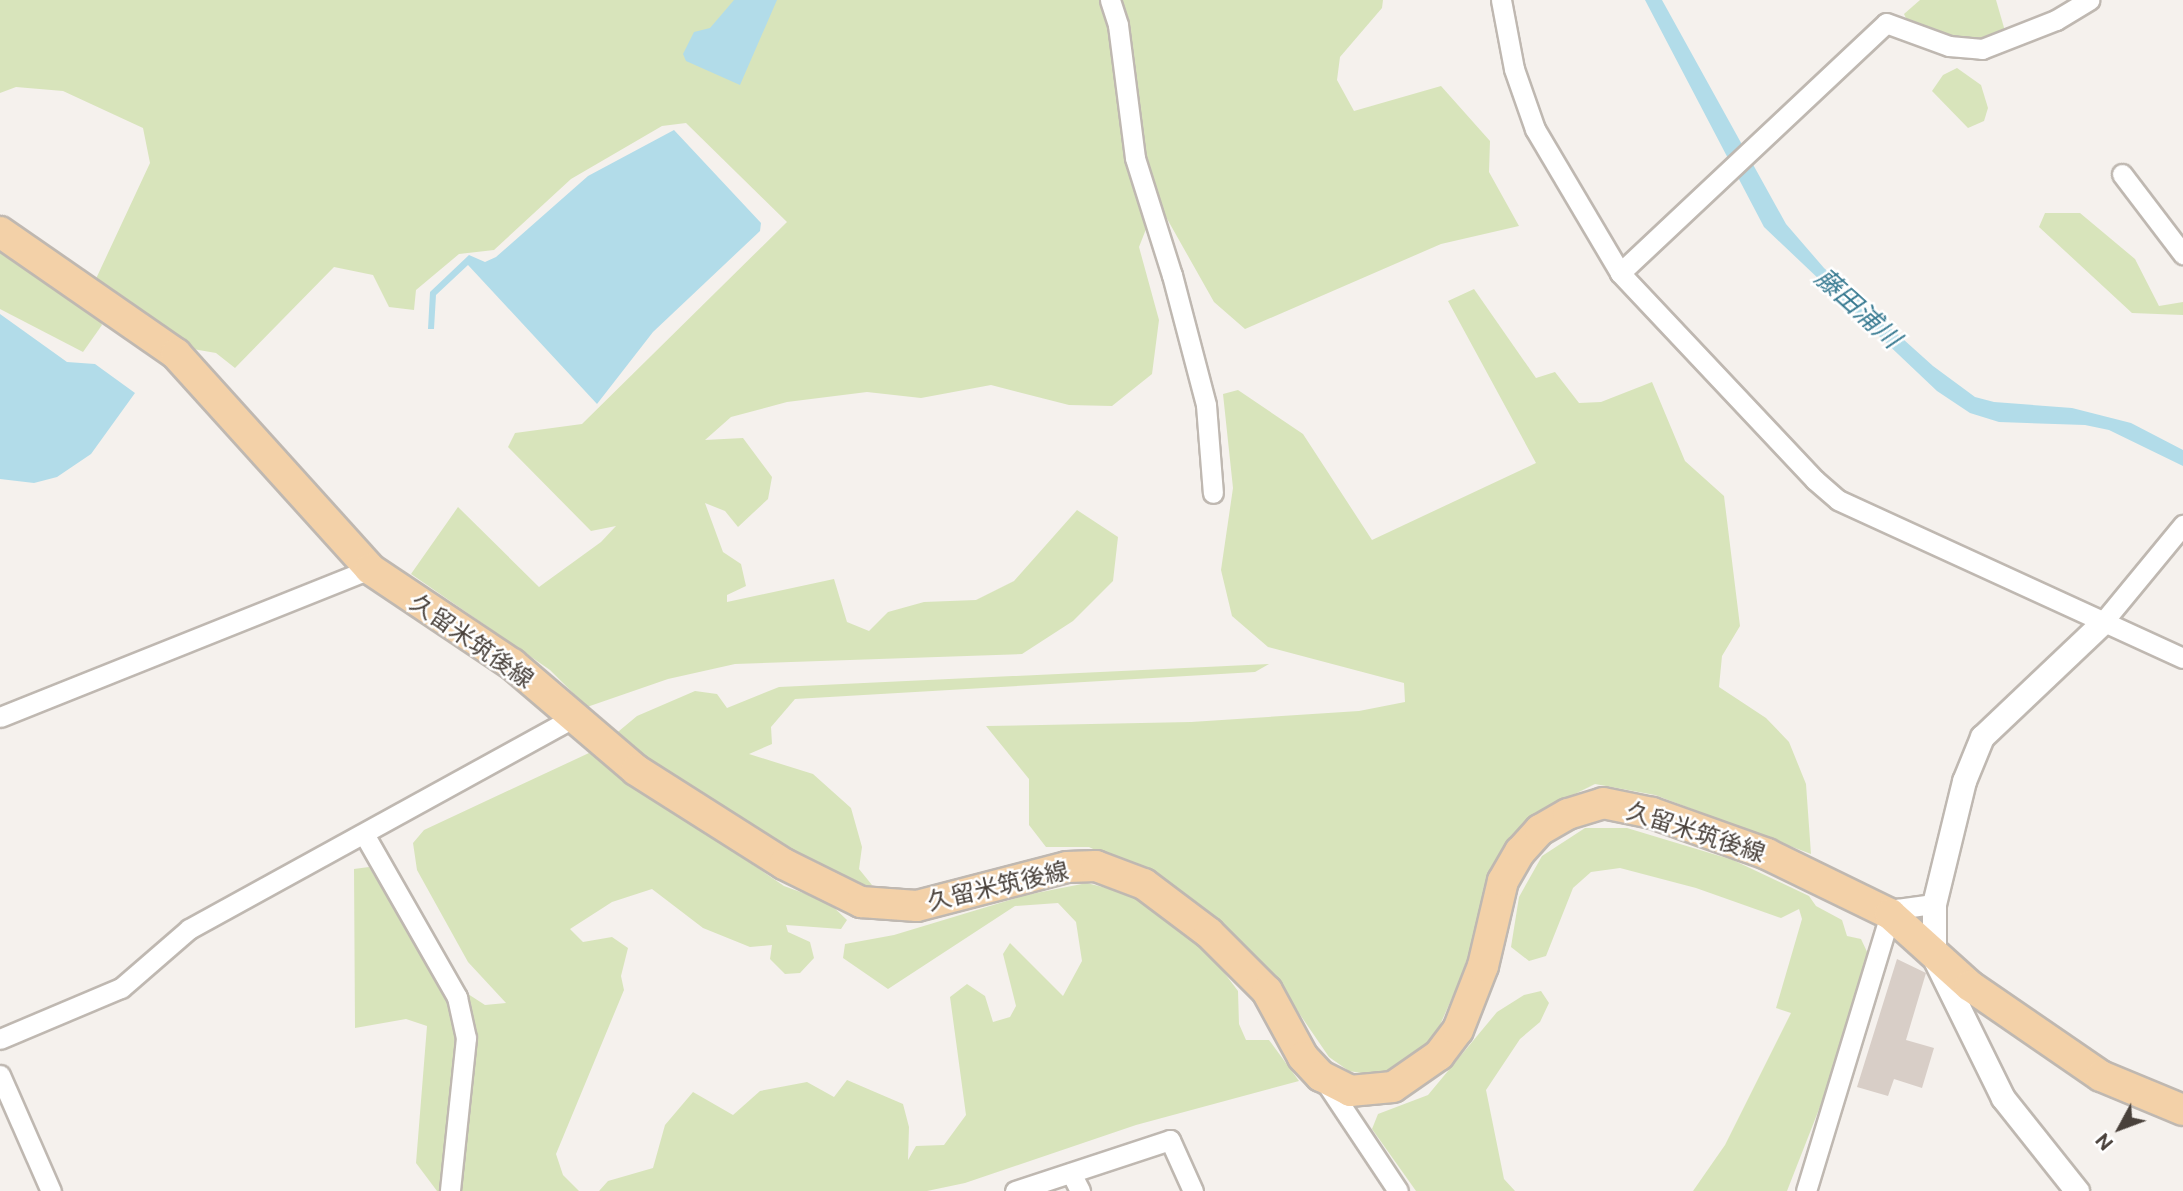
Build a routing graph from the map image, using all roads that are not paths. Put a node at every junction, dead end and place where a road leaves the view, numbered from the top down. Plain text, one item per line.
1 (1110, 0) edge
2 (1501, 0) edge
3 (2089, 0) edge
4 (2122, 174) dead end
5 (0, 232) edge
6 (2183, 254) edge
7 (1620, 273) junction
8 (1213, 493) dead end
9 (2183, 524) edge
10 (370, 569) junction
11 (2103, 622) junction
12 (2183, 658) edge
13 (0, 716) edge
14 (573, 719) junction
15 (364, 834) junction
16 (1934, 904) junction
17 (1890, 914) junction
18 (1934, 958) junction
19 (0, 1038) edge
20 (0, 1074) edge
21 (1321, 1076) junction
22 (2183, 1110) edge
23 (1071, 1172) junction
24 (51, 1191) edge
25 (450, 1191) edge
26 (1015, 1191) edge
27 (1080, 1191) edge
28 (1193, 1191) edge
29 (1398, 1191) edge
30 (1806, 1191) edge
31 (2077, 1191) edge

1 - 8 street
2 - 7 street
3 - 7 street
4 - 6 street
5 - 10 main road, 久留米筑後線
7 - 11 street
9 - 11 street
10 - 13 street
10 - 14 main road, 久留米筑後線
11 - 12 street
11 - 16 street
14 - 15 street
14 - 21 main road, 久留米筑後線
15 - 19 street
15 - 25 street
16 - 17 street
16 - 18 street
17 - 18 main road, 久留米筑後線
17 - 21 main road, 久留米筑後線
17 - 30 street
18 - 22 main road, 久留米筑後線
18 - 31 street
20 - 24 street
21 - 29 street
23 - 26 street
23 - 27 street
23 - 28 street

